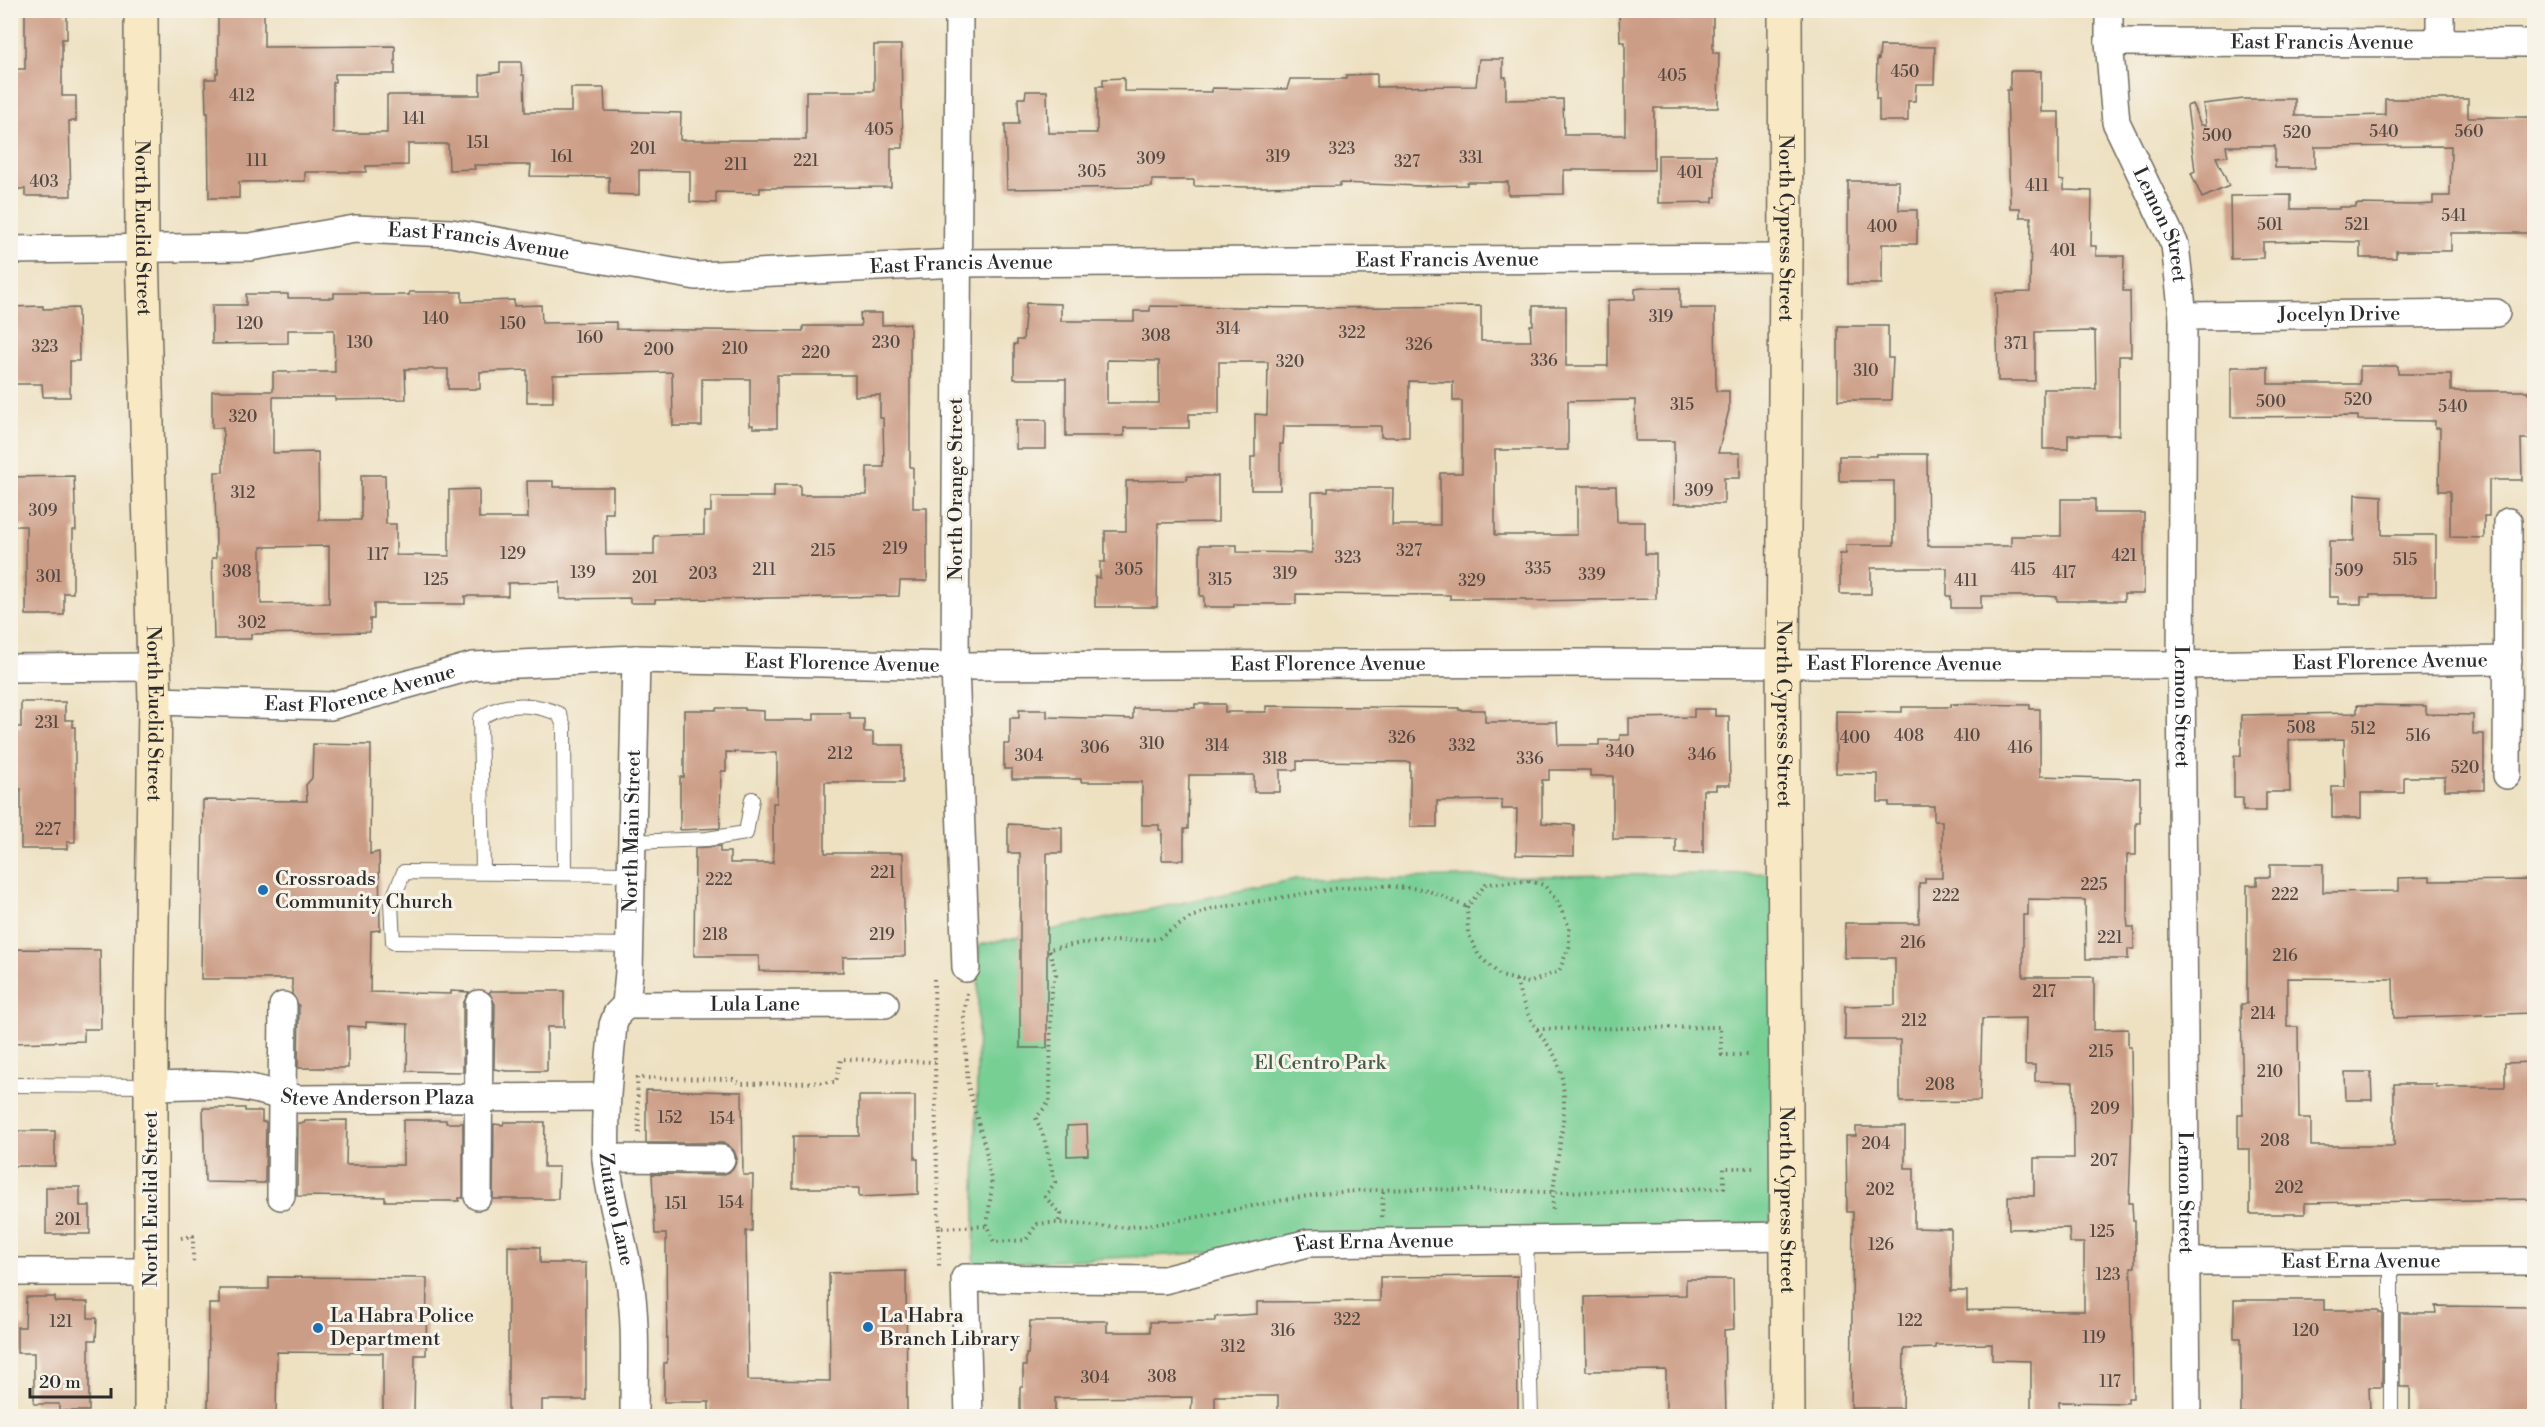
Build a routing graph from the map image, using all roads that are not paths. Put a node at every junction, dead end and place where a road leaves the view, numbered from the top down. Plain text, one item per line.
1 (141, 10) edge
2 (959, 10) edge
3 (1785, 10) edge
4 (2109, 10) edge
5 (2440, 10) edge
6 (2109, 42) junction
7 (2440, 43) junction
8 (2535, 44) edge
9 (10, 250) edge
10 (142, 250) junction
11 (1786, 258) junction
12 (958, 263) junction
13 (2496, 314) dead end
14 (2182, 316) junction
15 (2508, 522) dead end
16 (636, 658) junction
17 (2508, 660) junction
18 (1783, 663) junction
19 (2181, 665) junction
20 (956, 666) junction
21 (154, 667) junction
22 (10, 668) edge
23 (155, 701) junction
24 (2507, 775) dead end
25 (752, 799) dead end
26 (632, 842) junction
27 (483, 873) junction
28 (565, 873) junction
29 (631, 874) junction
30 (629, 945) junction
31 (967, 979) road end
32 (479, 1004) dead end
33 (885, 1004) dead end
34 (626, 1005) junction
35 (283, 1006) dead end
36 (10, 1085) edge
37 (151, 1086) junction
38 (282, 1096) junction
39 (606, 1097) junction
40 (478, 1098) junction
41 (606, 1158) junction
42 (721, 1159) dead end
43 (281, 1196) dead end
44 (478, 1196) dead end
45 (1788, 1236) junction
46 (1526, 1240) junction
47 (2391, 1261) junction
48 (2535, 1261) edge
49 (2187, 1262) junction
50 (10, 1272) edge
51 (152, 1272) junction
52 (151, 1416) edge
53 (634, 1416) edge
54 (969, 1416) edge
55 (1531, 1416) edge
56 (1788, 1416) edge
57 (2187, 1416) edge
58 (2391, 1416) edge

1 - 10 street, North Euclid Street
2 - 12 street, North Orange Street
3 - 11 street, North Cypress Street
4 - 6 street, Lemon Street
5 - 7 street
6 - 7 street, East Francis Avenue
6 - 14 street, Lemon Street
7 - 8 street, East Francis Avenue
9 - 10 street, East Francis Avenue
10 - 12 street, East Francis Avenue
10 - 21 street, North Euclid Street
11 - 12 street, East Francis Avenue
11 - 18 street, North Cypress Street
12 - 20 street, North Orange Street
13 - 14 street, Jocelyn Drive
14 - 19 street, Lemon Street
15 - 17 street
16 - 20 street, East Florence Avenue
16 - 23 street, East Florence Avenue
16 - 26 street, North Main Street
17 - 19 street, East Florence Avenue
17 - 24 street
18 - 19 street, East Florence Avenue
18 - 20 street, East Florence Avenue
18 - 45 street, North Cypress Street
19 - 49 street, Lemon Street
20 - 31 street, North Orange Street
21 - 22 street
21 - 23 street, North Euclid Street
23 - 37 street, North Euclid Street
25 - 26 lane
26 - 29 street, North Main Street
27 - 28 lane
27 - 28 lane
27 - 30 lane
28 - 29 lane
29 - 30 street, North Main Street
30 - 34 street, North Main Street
32 - 40 street
33 - 34 street, Lula Lane
34 - 39 street, Zutano Lane
35 - 38 street
36 - 37 lane
37 - 38 street, Steve Anderson Plaza
37 - 51 street, North Euclid Street
38 - 40 street, Steve Anderson Plaza
38 - 43 street
39 - 40 street, Steve Anderson Plaza
39 - 41 street, Zutano Lane
40 - 44 street
41 - 42 street
41 - 53 street, Zutano Lane
45 - 46 street, East Erna Avenue
45 - 56 street, North Cypress Street
46 - 54 street, East Erna Avenue
46 - 55 lane
47 - 48 street, East Erna Avenue
47 - 49 street, East Erna Avenue
47 - 58 lane
49 - 57 street, Lemon Street
50 - 51 street
51 - 52 street, North Euclid Street

